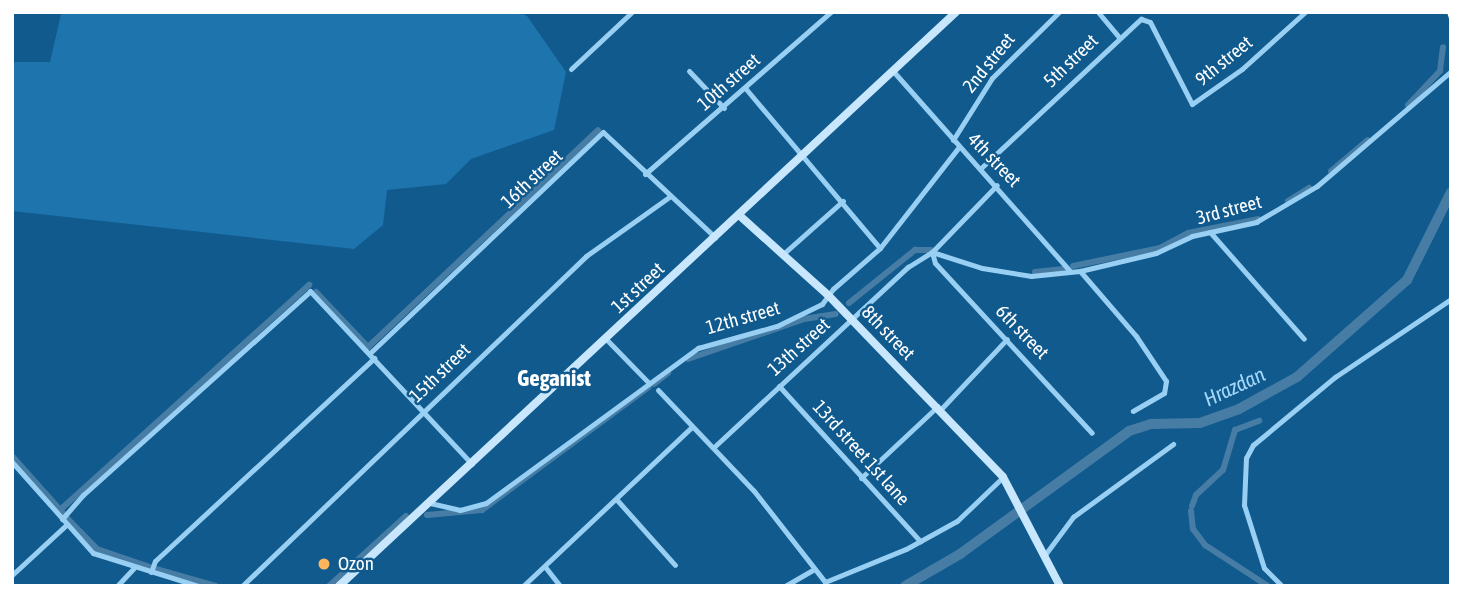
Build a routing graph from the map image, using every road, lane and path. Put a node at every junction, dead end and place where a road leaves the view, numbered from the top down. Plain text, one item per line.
1 (632, 12) edge
2 (831, 12) edge
3 (956, 12) edge
4 (1059, 12) edge
5 (1098, 12) edge
6 (1305, 12) edge
7 (1119, 37) junction
8 (571, 69) dead end
9 (689, 71) dead end
10 (893, 71) junction
11 (1451, 71) edge
12 (746, 89) junction
13 (1192, 104) joint
14 (724, 108) junction
15 (953, 140) junction
16 (959, 147) junction
17 (803, 156) junction
18 (981, 168) junction
19 (645, 174) junction
20 (997, 186) junction
21 (669, 197) junction
22 (843, 201) junction
23 (739, 215) junction
24 (1210, 232) junction
25 (715, 237) junction
26 (880, 248) junction
27 (932, 252) junction
28 (783, 254) junction
29 (1070, 271) junction
30 (1080, 271) junction
31 (828, 295) junction
32 (1451, 299) edge
33 (853, 319) junction
34 (606, 339) junction
35 (1007, 339) junction
36 (1304, 339) dead end
37 (372, 355) junction
38 (649, 383) junction
39 (779, 386) junction
40 (657, 390) dead end
41 (939, 408) junction
42 (423, 411) junction
43 (1133, 411) dead end
44 (692, 427) junction
45 (1092, 433) dead end
46 (1173, 444) dead end
47 (714, 447) junction
48 (13, 463) edge
49 (472, 464) junction
50 (861, 478) junction
51 (1005, 479) junction
52 (617, 500) junction
53 (430, 503) junction
54 (62, 519) junction
55 (67, 524) junction
56 (920, 541) junction
57 (1044, 556) junction
58 (675, 565) dead end
59 (134, 568) junction
60 (546, 568) junction
61 (815, 569) junction
62 (151, 572) junction
63 (12, 575) edge
64 (117, 586) edge
65 (198, 586) edge
66 (242, 586) edge
67 (339, 586) edge
68 (523, 586) edge
69 (560, 586) edge
70 (785, 586) edge
71 (1060, 586) edge
72 (1282, 586) edge

1 - 8 street
2 - 12 street, 10th street
3 - 10 main road, 1st street
4 - 15 street, 2nd street
5 - 7 street
6 - 13 street, 9th street
7 - 13 street, 5th street
7 - 18 street, 5th street
9 - 14 street
10 - 15 street, 4th street
10 - 17 main road, 1st street
11 - 24 street, 3rd street
12 - 14 street, 10th street
12 - 17 street
14 - 19 street, 10th street
15 - 16 street, 4th street
16 - 18 street, 4th street
16 - 26 street, 12th street
17 - 22 street
17 - 23 main road, 1st street
18 - 20 street, 4th street
19 - 21 street, 16th street
19 - 37 street, 16th street
20 - 27 street, 13th street
20 - 29 street, 4th street
21 - 25 street, 16th street
21 - 42 street, 15th street
22 - 26 street
22 - 28 street
23 - 25 main road, 1st street
23 - 28 main road, 8th street
24 - 30 street, 3rd street
24 - 36 street
25 - 34 main road, 1st street
26 - 31 street, 12th street
27 - 29 street, 3rd street
27 - 33 street, 13th street
27 - 35 street, 6th street
28 - 31 main road, 8th street
29 - 30 street, 3rd street
30 - 43 street
31 - 33 main road, 8th street
31 - 38 street, 12th street
32 - 72 street
33 - 39 street, 13th street
33 - 41 main road, 8th street
34 - 38 street
34 - 49 main road, 1st street
35 - 41 street
35 - 45 street, 6th street
37 - 42 street
37 - 54 street
37 - 62 street, 16th street
38 - 53 street, 12th street
39 - 47 street, 13th street
39 - 50 street, 13rd street 1st lane
40 - 44 street
41 - 50 street
41 - 51 main road, 8th street
42 - 49 street
42 - 66 street, 15th street
44 - 47 street
44 - 52 street
46 - 57 street
47 - 61 street
48 - 54 street
49 - 53 main road, 1st street
50 - 56 street, 13rd street 1st lane
51 - 56 street
51 - 57 main road, 8th street
52 - 58 street
52 - 60 street
53 - 67 main road, 1st street
54 - 55 street
55 - 59 street
55 - 63 street
56 - 61 street
57 - 71 main road
59 - 62 street
59 - 64 street
60 - 68 street
60 - 69 street
61 - 70 street
62 - 65 street

